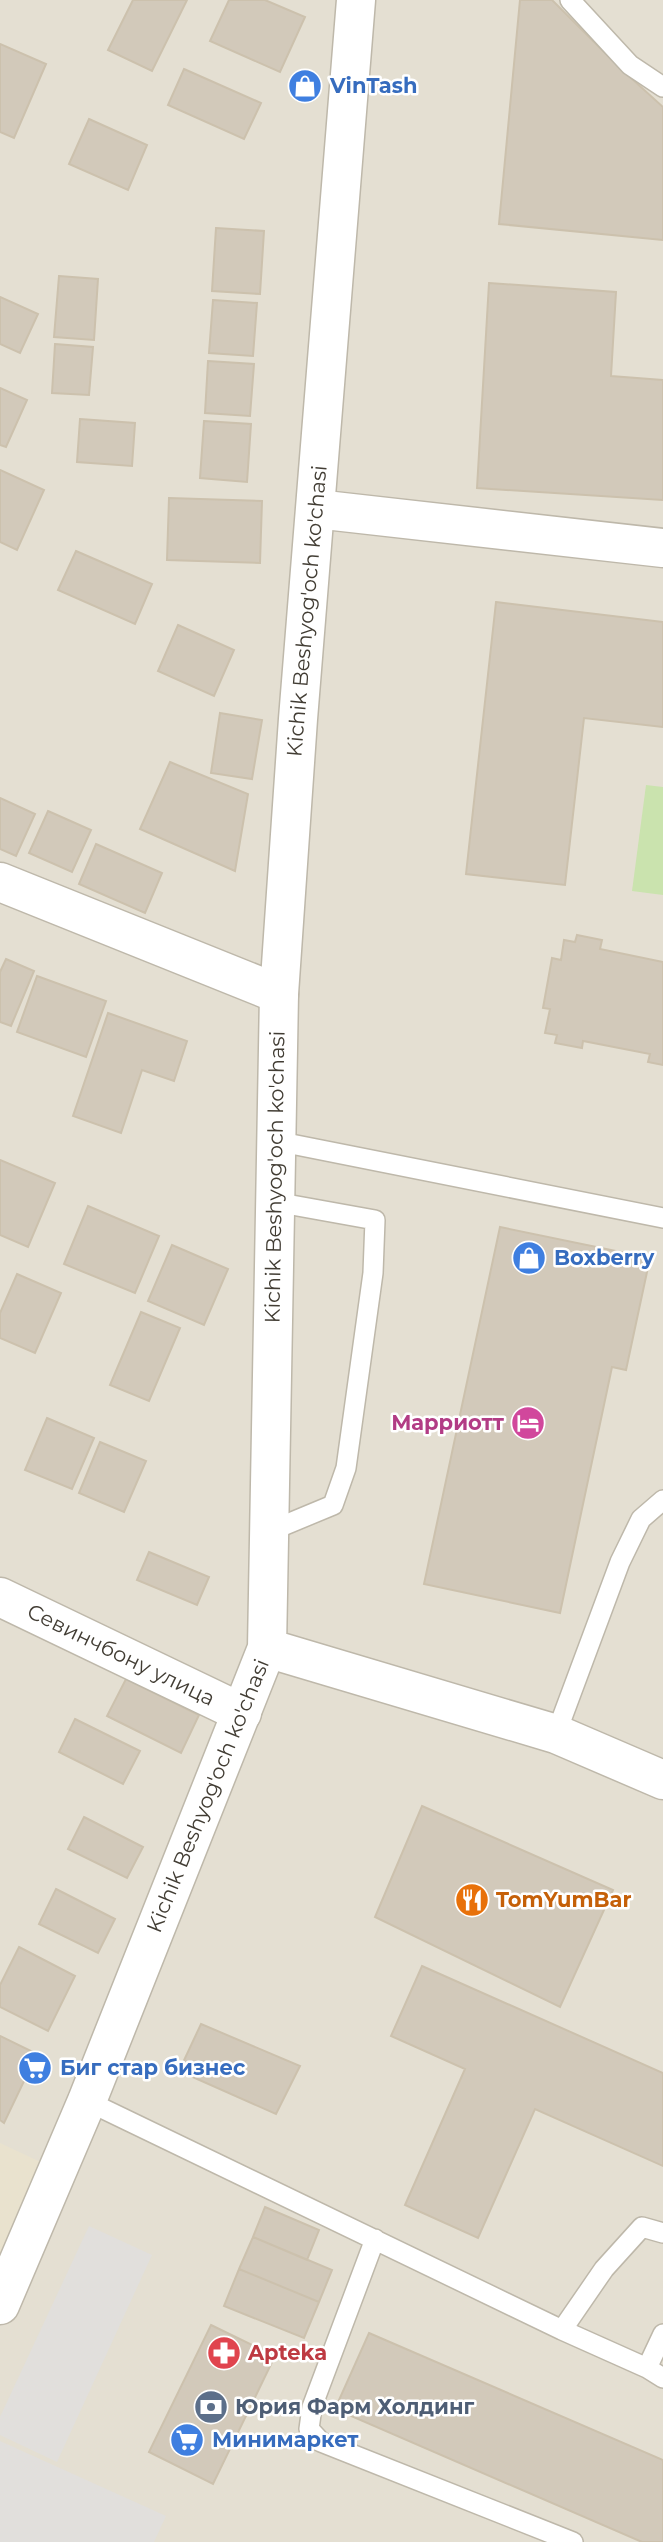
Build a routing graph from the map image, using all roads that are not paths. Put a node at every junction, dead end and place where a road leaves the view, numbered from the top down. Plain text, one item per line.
1 (356, 0) edge
2 (570, 0) edge
3 (663, 87) edge
4 (316, 509) junction
5 (663, 548) edge
6 (0, 882) edge
7 (279, 994) junction
8 (276, 1141) junction
9 (275, 1202) junction
10 (663, 1218) edge
11 (663, 1500) edge
12 (268, 1532) junction
13 (0, 1597) edge
14 (267, 1648) junction
15 (242, 1713) junction
16 (556, 1734) junction
17 (663, 1780) edge
18 (87, 2101) junction
19 (663, 2233) edge
20 (375, 2239) junction
21 (0, 2305) edge
22 (562, 2330) junction
23 (663, 2334) edge
24 (655, 2373) edge
25 (573, 2542) edge

1 - 4 street, Kichik Beshyog'och ko'chasi
2 - 3 lane
4 - 5 street
4 - 7 street, Kichik Beshyog'och ko'chasi
6 - 7 street
7 - 8 street, Kichik Beshyog'och ko'chasi
8 - 9 street, Kichik Beshyog'och ko'chasi
8 - 10 lane
9 - 12 street, Kichik Beshyog'och ko'chasi
9 - 12 lane
11 - 16 lane
12 - 14 street, Kichik Beshyog'och ko'chasi
13 - 15 street, Севинчбону улица
14 - 15 street, Kichik Beshyog'och ko'chasi
14 - 16 street
15 - 18 street, Kichik Beshyog'och ko'chasi
16 - 17 street
18 - 20 lane
18 - 21 street, Kichik Beshyog'och ko'chasi
19 - 22 lane
20 - 22 lane
20 - 25 lane
22 - 24 lane
23 - 24 lane

